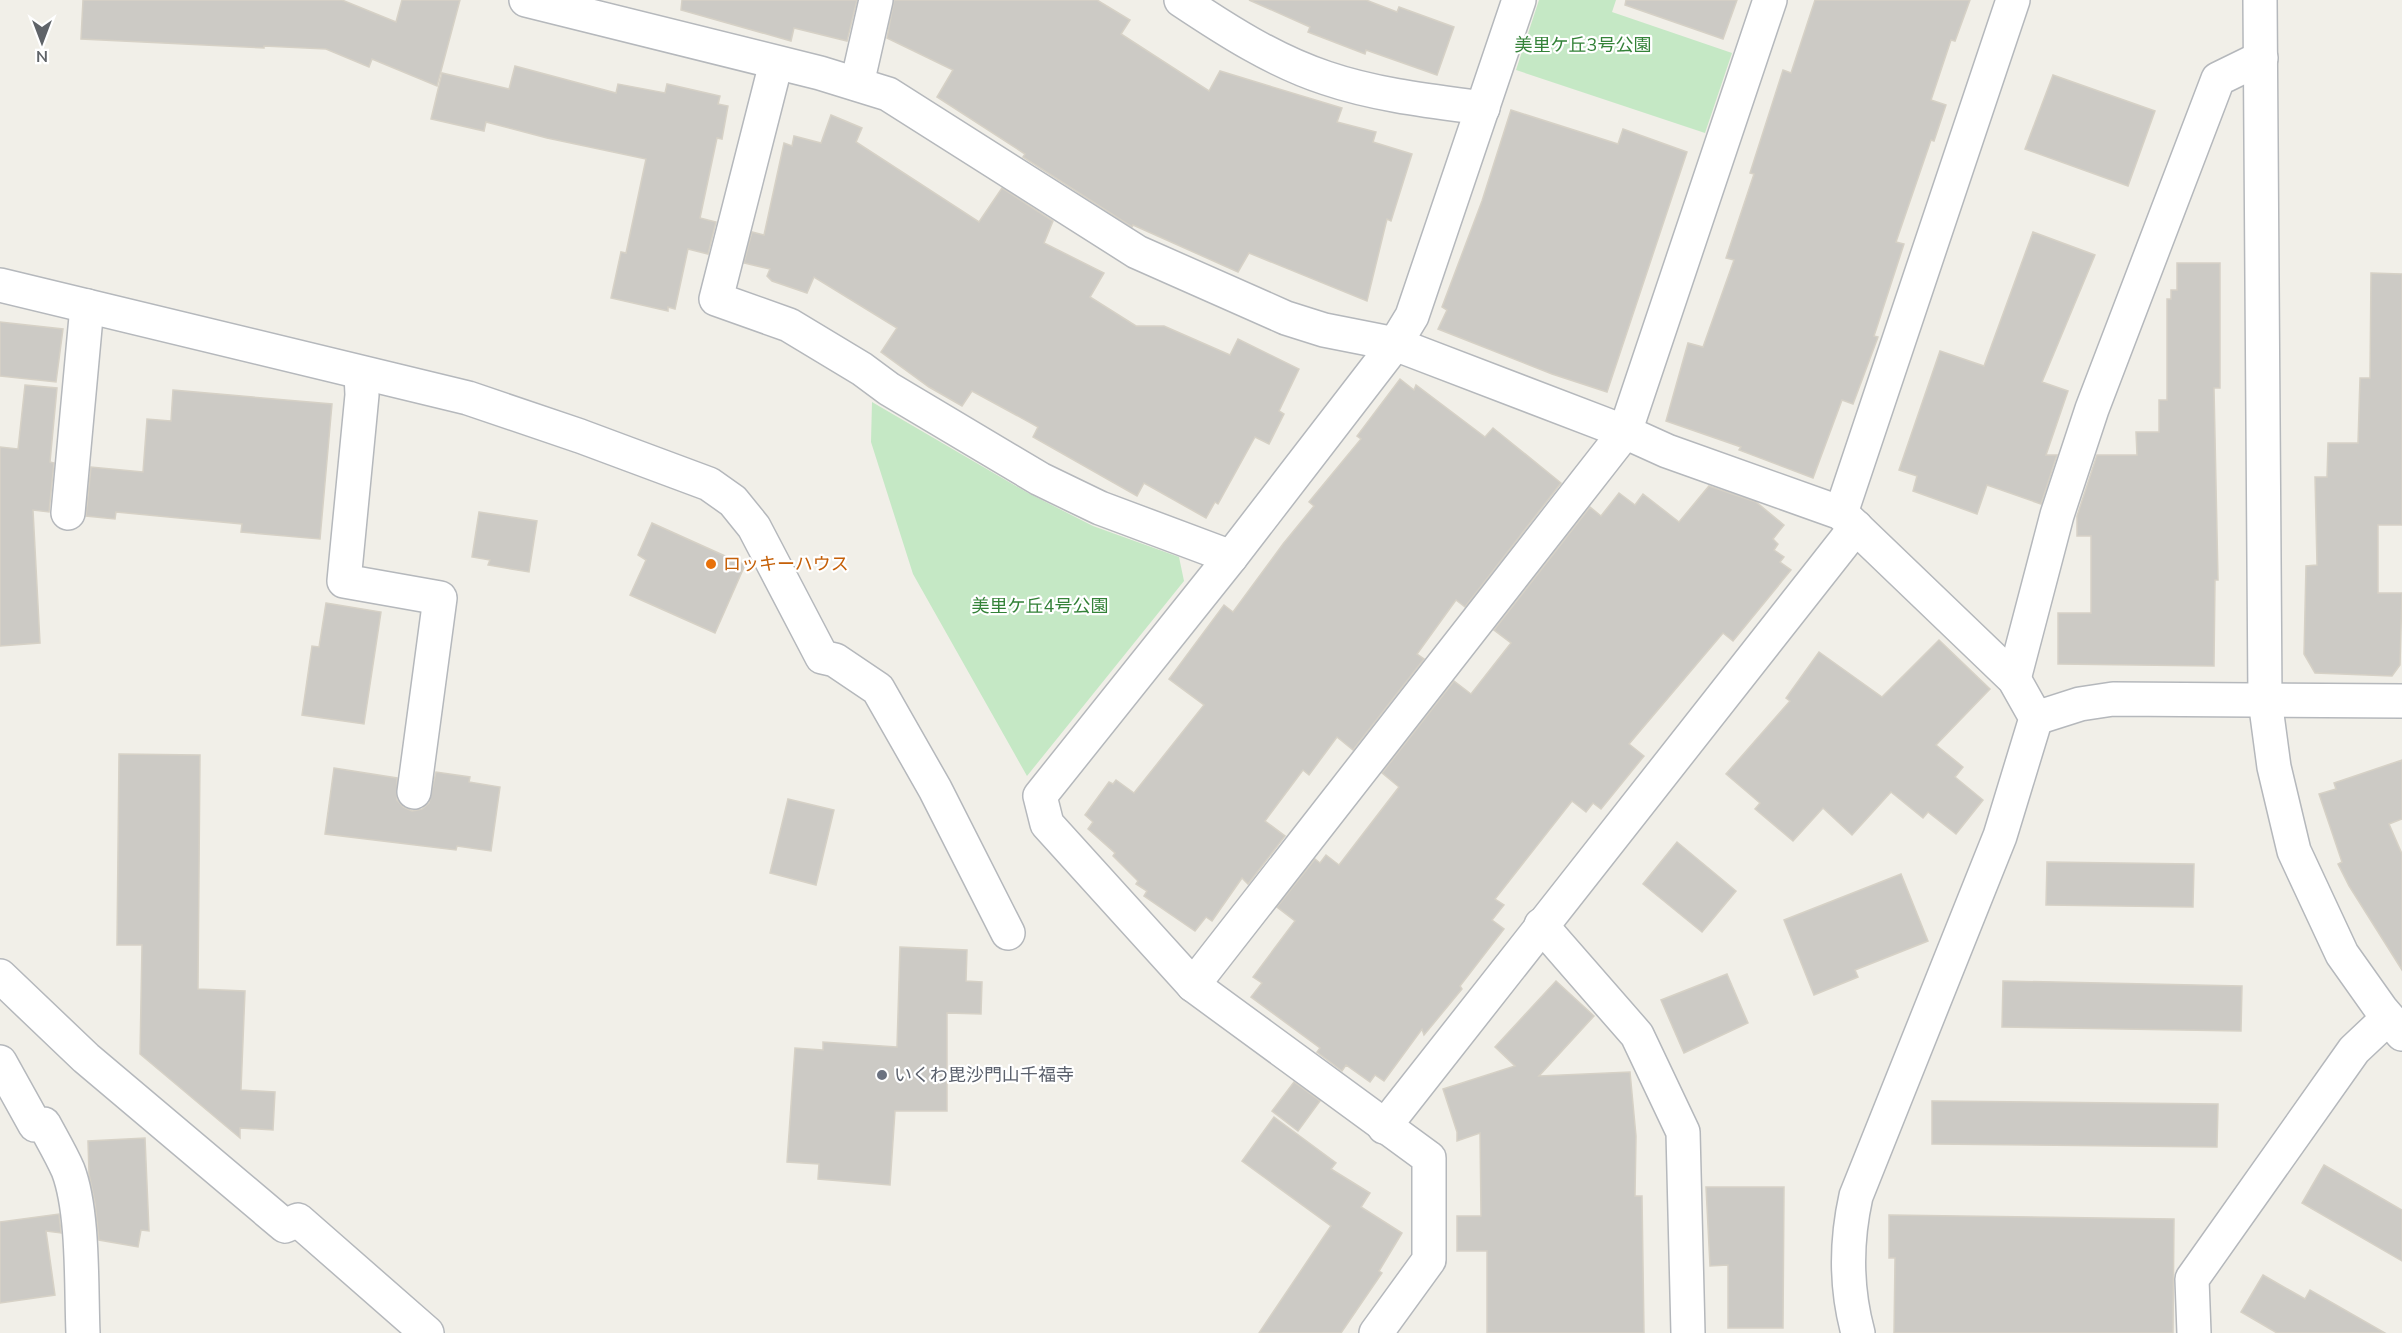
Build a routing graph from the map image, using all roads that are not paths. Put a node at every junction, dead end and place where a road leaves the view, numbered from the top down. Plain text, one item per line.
1 (526, 0) edge
2 (876, 0) edge
3 (1181, 0) edge
4 (1519, 0) edge
5 (1770, 0) edge
6 (2013, 0) edge
7 (2260, 0) edge
8 (2261, 58) junction
9 (776, 63) junction
10 (857, 84) junction
11 (1483, 108) junction
12 (0, 285) edge
13 (87, 306) junction
14 (1395, 345) junction
15 (361, 373) junction
16 (1625, 432) junction
17 (68, 513) dead end
18 (1848, 520) junction
19 (1231, 557) junction
20 (2014, 679) junction
21 (2265, 700) junction
22 (2402, 701) edge
23 (2036, 718) junction
24 (414, 792) dead end
25 (1541, 925) junction
26 (1008, 933) dead end
27 (0, 976) edge
28 (1193, 985) junction
29 (2395, 1026) edge
30 (0, 1062) edge
31 (1384, 1127) junction
32 (82, 1333) edge
33 (427, 1333) edge
34 (1376, 1333) edge
35 (1688, 1333) edge
36 (1858, 1333) edge
37 (2194, 1333) edge

1 - 9 street
2 - 10 street
3 - 11 street
4 - 11 street
5 - 16 street
6 - 18 street
7 - 8 street
8 - 20 street
8 - 21 street
9 - 10 street
9 - 19 street
10 - 14 street
11 - 14 street
12 - 13 street
13 - 15 street
13 - 17 street
14 - 16 street
14 - 19 street
15 - 24 street
15 - 26 street
16 - 18 street
16 - 28 street
18 - 20 street
18 - 25 street
19 - 28 street
20 - 23 street
21 - 22 street
21 - 23 street
21 - 29 street
23 - 36 street
25 - 31 street
25 - 35 street
27 - 33 street
28 - 31 street
29 - 37 street
30 - 32 street
31 - 34 street

